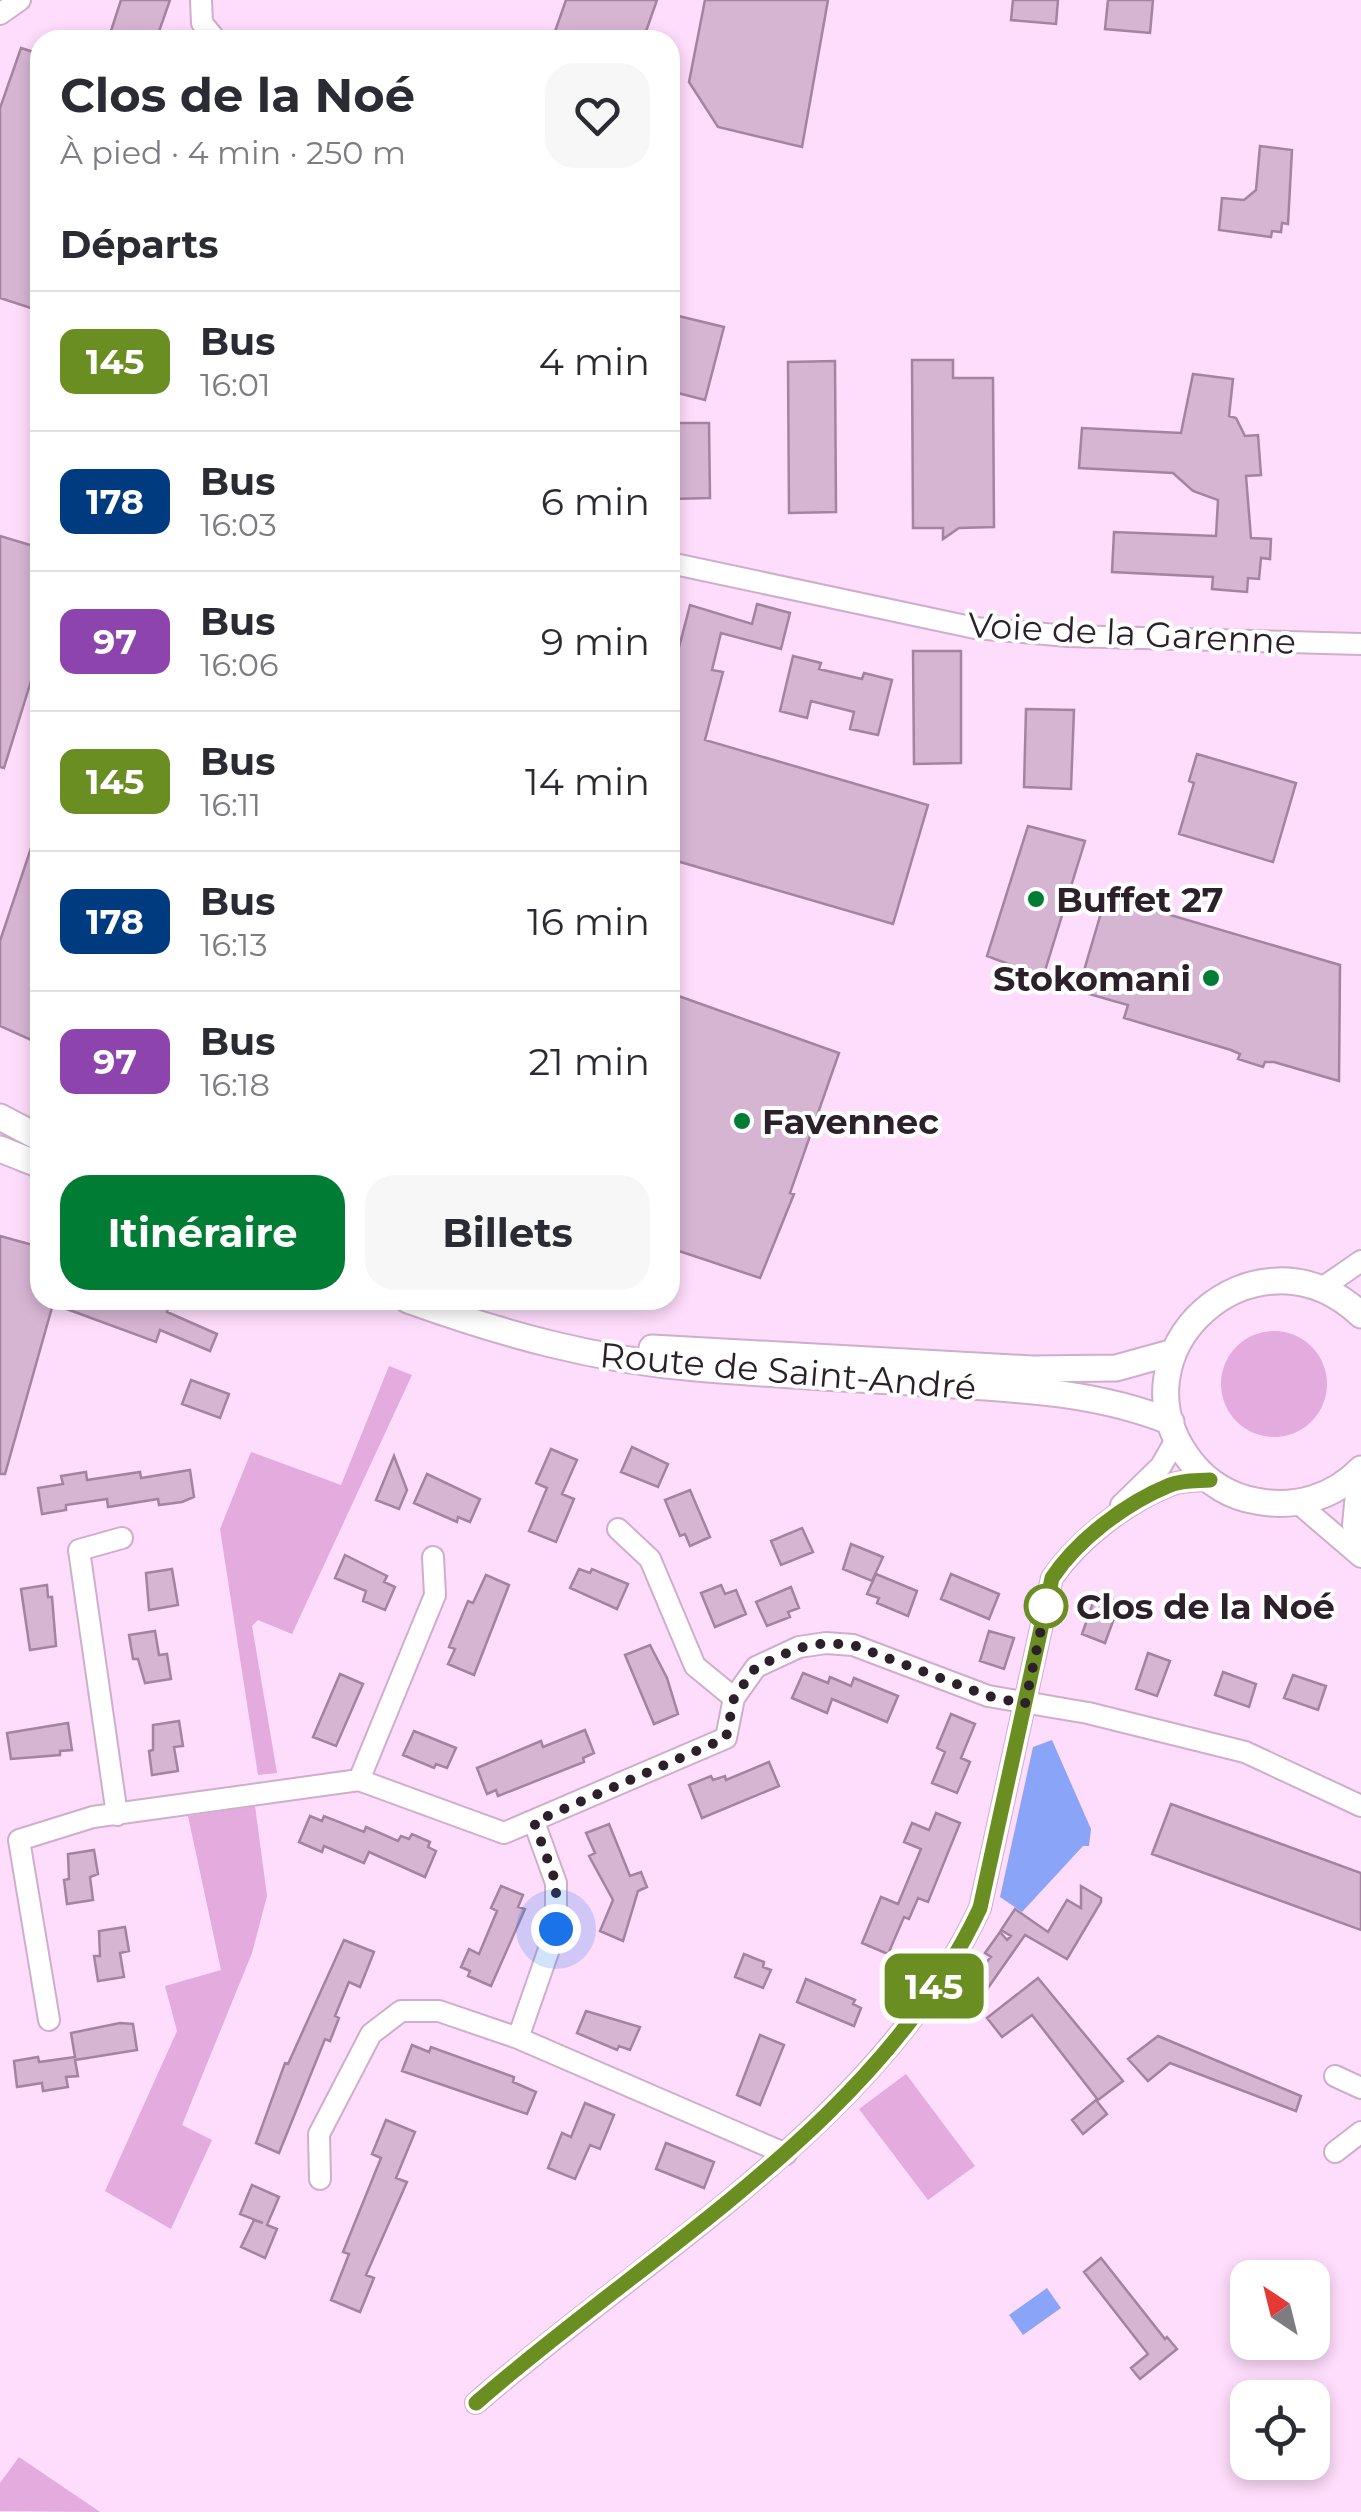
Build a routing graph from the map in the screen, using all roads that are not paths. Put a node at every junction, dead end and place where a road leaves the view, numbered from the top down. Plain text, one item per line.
1 (20, 0) edge
2 (202, 0) edge
3 (0, 14) edge
4 (207, 30) edge
5 (680, 565) edge
6 (1361, 644) edge
7 (0, 1117) edge
8 (30, 1133) edge
9 (0, 1148) edge
10 (30, 1161) edge
11 (1361, 1261) edge
12 (1322, 1288) junction
13 (436, 1310) edge
14 (471, 1310) edge
15 (1361, 1315) edge
16 (1174, 1352) junction
17 (1174, 1430) junction
18 (1359, 1471) edge
19 (1210, 1480) junction
20 (1298, 1502) junction
21 (618, 1529) dead end
22 (1097, 1529) junction
23 (122, 1538) dead end
24 (1361, 1543) edge
25 (433, 1557) dead end
26 (1361, 1557) edge
27 (734, 1698) junction
28 (1025, 1704) junction
29 (359, 1780) junction
30 (1361, 1806) edge
31 (118, 1815) junction
32 (534, 1822) junction
33 (49, 2020) dead end
34 (518, 2038) junction
35 (1335, 2076) dead end
36 (1361, 2088) edge
37 (1361, 2132) edge
38 (1334, 2152) dead end
39 (786, 2154) junction
40 (320, 2179) dead end
41 (476, 2403) dead end

1 - 3 street
2 - 4 street
5 - 6 street, Voie de la Garenne
7 - 8 main road
9 - 10 main road
11 - 12 street
12 - 15 main road
12 - 16 main road
13 - 17 main road, Route de Saint-André
14 - 16 main road, Route de Saint-André
16 - 17 main road
17 - 19 main road
17 - 22 street
18 - 20 main road
18 - 24 street
19 - 20 main road
19 - 22 street
20 - 26 street
21 - 27 street
22 - 28 street
23 - 31 street
25 - 29 street
27 - 28 street
27 - 32 street
28 - 30 street
28 - 39 street
29 - 31 street
29 - 32 street
31 - 33 street
32 - 34 street
34 - 39 street
34 - 40 street
35 - 36 street
37 - 38 street
39 - 41 street

